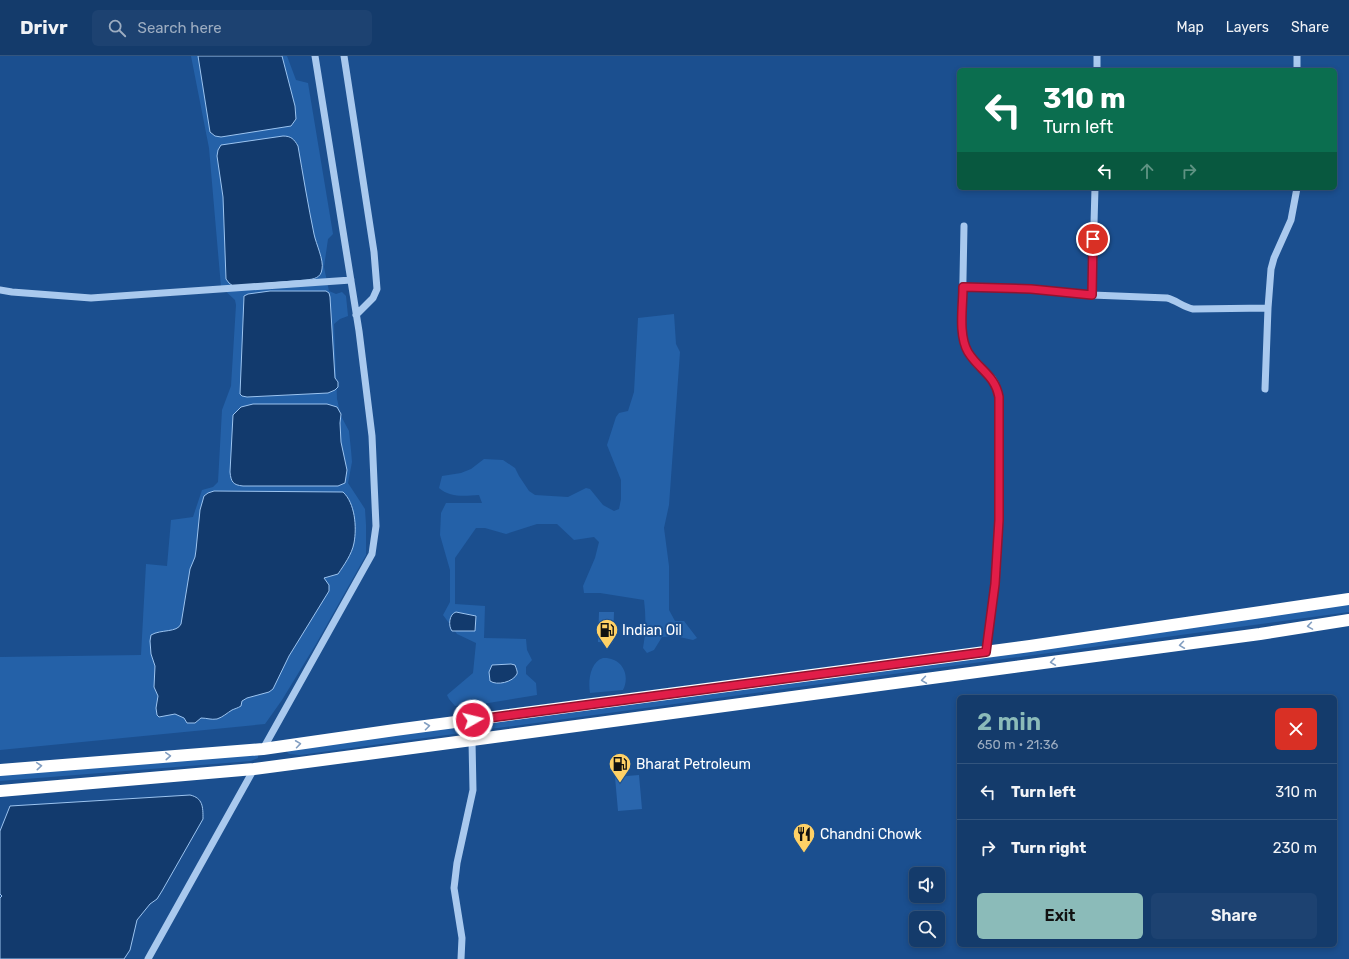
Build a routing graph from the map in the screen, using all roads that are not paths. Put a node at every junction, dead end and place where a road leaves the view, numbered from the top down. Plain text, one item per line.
1 (314, 56) edge
2 (344, 56) edge
3 (1097, 56) edge
4 (1297, 56) edge
5 (1097, 68) edge
6 (1297, 68) edge
7 (1095, 190) edge
8 (1297, 190) edge
9 (964, 226) dead end
10 (351, 280) junction
11 (963, 287) junction
12 (0, 290) edge
13 (1092, 295) junction
14 (1268, 308) junction
15 (356, 315) junction
16 (1265, 389) dead end
17 (1349, 599) edge
18 (1349, 620) edge
19 (986, 652) junction
20 (472, 741) junction
21 (263, 749) junction
22 (254, 768) junction
23 (0, 770) edge
24 (0, 791) edge
25 (148, 959) edge
26 (461, 959) edge

1 - 10 street
2 - 15 street
3 - 5 street
4 - 6 street
7 - 13 street
8 - 14 street
9 - 11 street
10 - 12 street
10 - 15 street
11 - 13 street
11 - 19 street
13 - 14 street
14 - 16 street
15 - 21 street
17 - 19 highway
18 -> 20 highway
21 -> 19 highway
20 - 22 highway
20 - 26 street
23 -> 21 highway
22 - 24 highway
22 - 25 street

